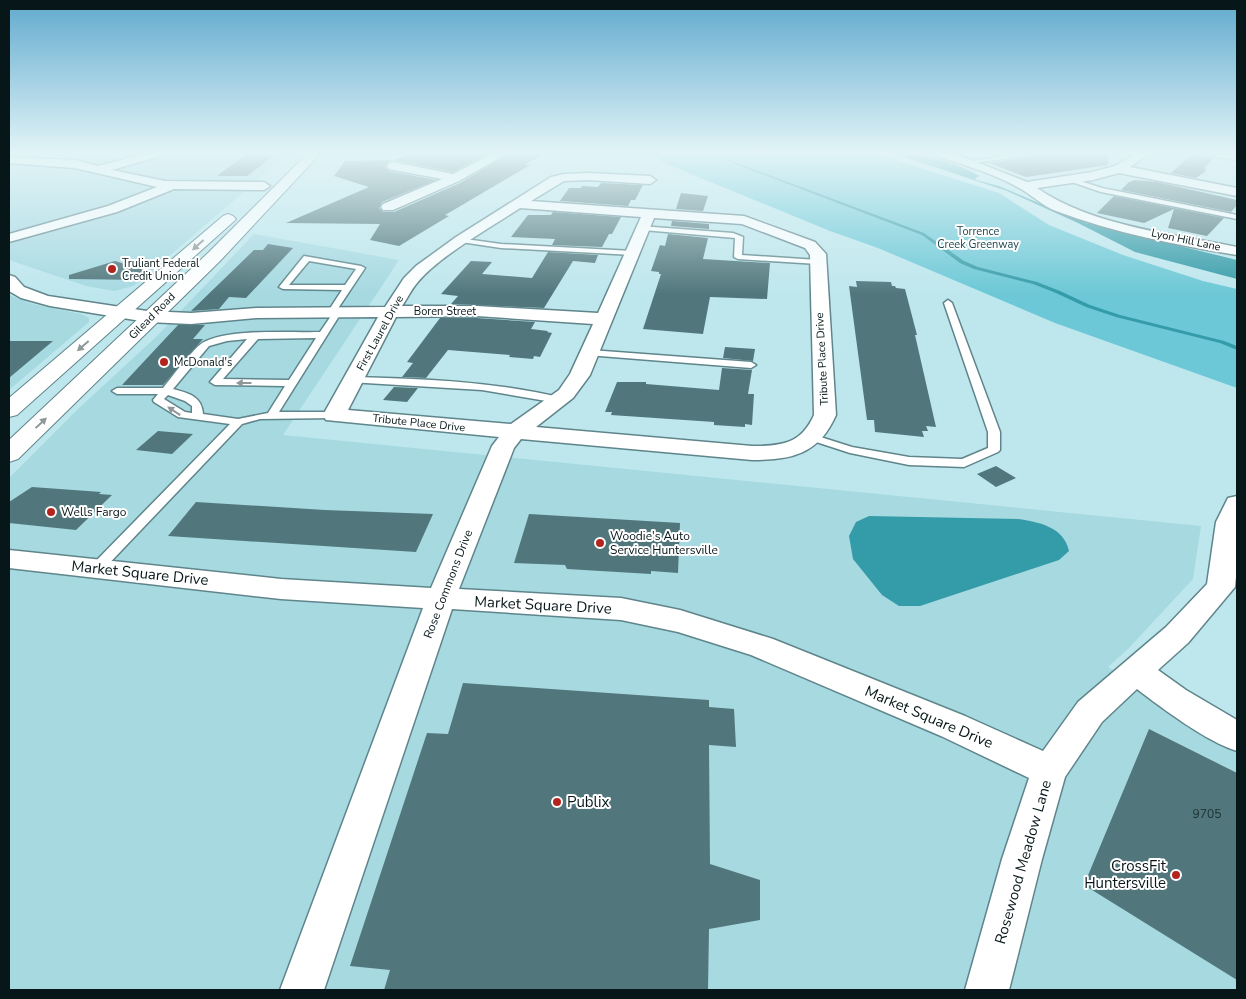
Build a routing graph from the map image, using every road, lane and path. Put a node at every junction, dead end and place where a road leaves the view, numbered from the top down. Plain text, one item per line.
1 (137, 201) edge
2 (248, 201) edge
3 (269, 201) edge
4 (403, 201) edge
5 (522, 201) edge
6 (1048, 201) edge
7 (1154, 201) edge
8 (517, 204) junction
9 (388, 207) dead end
10 (1237, 217) edge
11 (642, 231) junction
12 (9, 238) edge
13 (461, 240) junction
14 (1237, 251) edge
15 (818, 262) junction
16 (9, 279) edge
17 (347, 288) junction
18 (948, 303) dead end
19 (142, 310) junction
20 (334, 312) junction
21 (390, 312) junction
22 (604, 319) junction
23 (323, 335) junction
24 (255, 336) junction
25 (590, 352) junction
26 (751, 365) dead end
27 (353, 380) junction
28 (293, 383) junction
29 (117, 391) dead end
30 (165, 391) junction
31 (558, 400) junction
32 (9, 410) edge
33 (272, 415) junction
34 (334, 415) junction
35 (198, 417) junction
36 (238, 422) junction
37 (515, 432) junction
38 (811, 437) junction
39 (9, 454) edge
40 (1237, 504) edge
41 (9, 560) edge
42 (96, 569) junction
43 (442, 599) junction
44 (1137, 672) junction
45 (1237, 737) edge
46 (1049, 771) junction
47 (302, 990) edge
48 (987, 990) edge

1 - 12 street
2 -> 19 main road, Gilead Road
3 - 19 main road, Gilead Road
4 - 9 street
5 - 8 street, First Laurel Drive
6 - 14 street, Lyon Hill Lane
7 - 10 lane
8 - 11 street
8 - 13 street, First Laurel Drive
11 - 13 lane
11 - 15 street
11 - 15 lane
11 - 22 street, Rose Commons Drive
13 - 21 street, First Laurel Drive
15 - 38 street, Tribute Place Drive
16 - 19 street, Boren Street
17 - 17 lane
17 - 20 lane
18 - 38 lane
19 - 20 street, Boren Street
19 -> 32 main road, Gilead Road
39 -> 19 main road, Gilead Road
20 - 21 street, Boren Street
20 - 23 lane
21 - 22 street, Boren Street
21 - 27 street, First Laurel Drive
22 - 25 street, Rose Commons Drive
23 - 24 lane
23 - 28 lane
28 -> 24 lane
24 - 30 lane
25 - 26 lane
25 - 31 street, Rose Commons Drive
27 - 31 lane
27 - 34 street, First Laurel Drive
28 - 33 lane
29 - 30 lane
30 - 35 lane
35 -> 30 lane
31 - 37 street, Rose Commons Drive
33 - 34 lane
33 - 36 lane
34 - 37 street, Tribute Place Drive
35 - 36 lane
36 - 42 lane
37 - 38 street, Tribute Place Drive
37 - 43 street, Rose Commons Drive
40 - 44 street, Rosewood Meadow Lane
41 - 42 street, Market Square Drive
42 - 43 street, Market Square Drive
43 - 46 street, Market Square Drive
43 - 47 street, Rose Commons Drive
44 - 45 street
44 - 46 street, Rosewood Meadow Lane
46 - 48 street, Rosewood Meadow Lane

